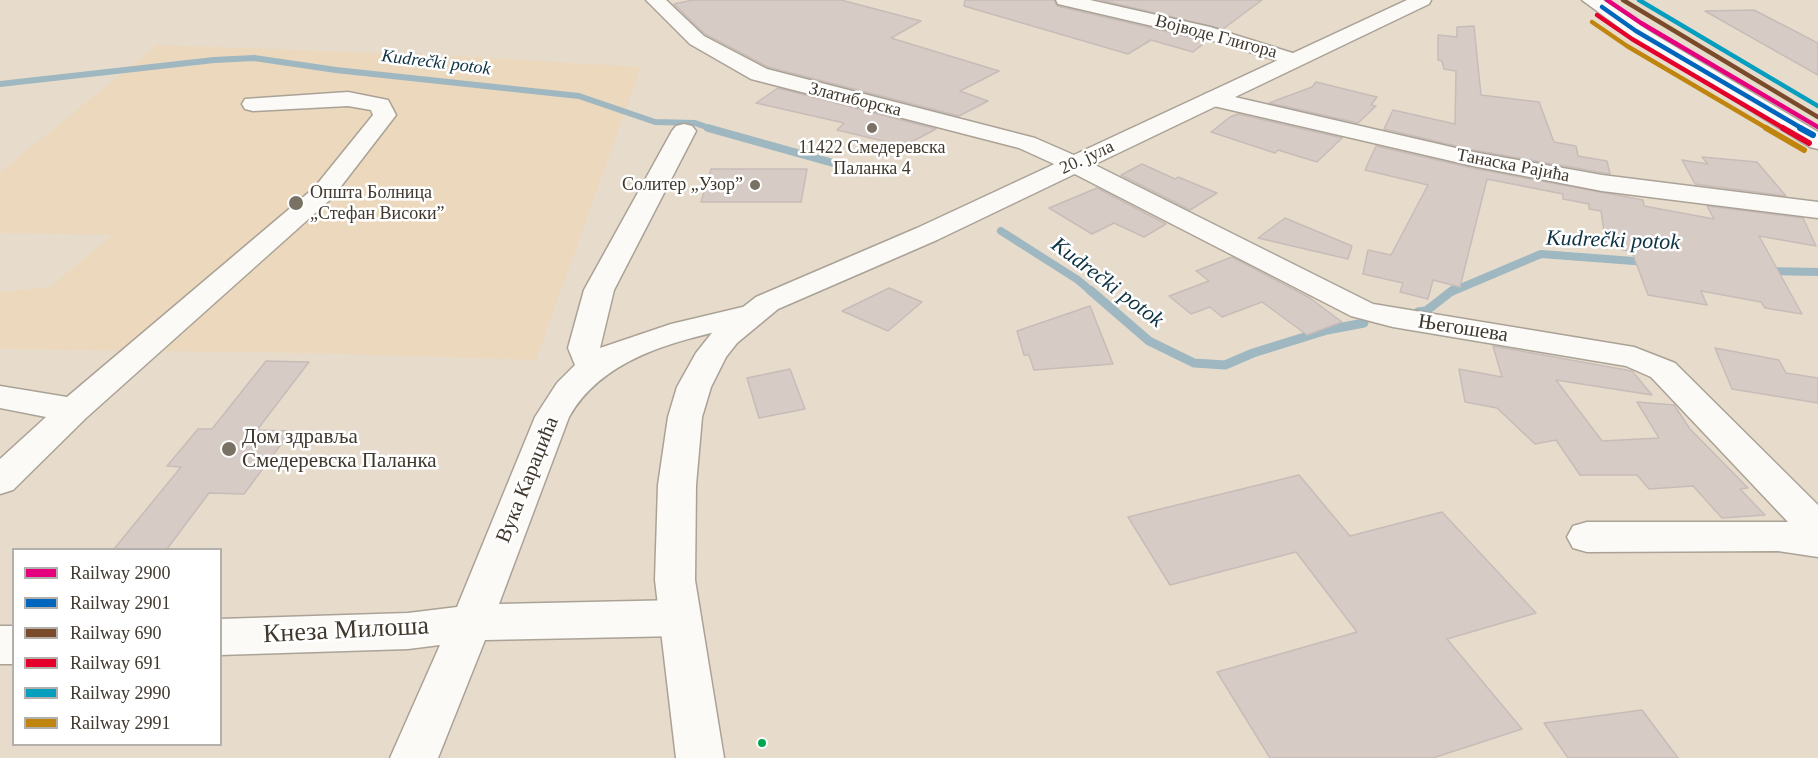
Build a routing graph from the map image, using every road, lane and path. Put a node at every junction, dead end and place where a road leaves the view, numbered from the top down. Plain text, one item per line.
1 (655, 0) edge
2 (1065, 0) edge
3 (1591, 0) edge
4 (1415, 1) edge
5 (1295, 60) junction
6 (1213, 99) junction
7 (253, 104) dead end
8 (684, 131) dead end
9 (1818, 142) edge
10 (1074, 164) junction
11 (1818, 210) edge
12 (751, 314) junction
13 (593, 369) junction
14 (0, 397) edge
15 (74, 410) junction
16 (0, 480) edge
17 (1818, 529) edge
18 (1587, 537) dead end
19 (1818, 542) edge
20 (680, 618) junction
21 (470, 623) junction
22 (222, 637) edge
23 (414, 758) edge
24 (700, 758) edge

1 - 10 street, Златиборска
2 - 5 street, Војводе Глигора
3 - 9 street
4 - 5 street, 20. јула
5 - 6 street, 20. јула
6 - 10 street, 20. јула
6 - 11 street, Танаска Рајића
7 - 15 street
8 - 13 street
10 - 12 street, 20. јула
10 - 17 street, Његошева
12 - 13 street, Вука Караџића
12 - 20 street
13 - 21 street, Вука Караџића
14 - 15 street
15 - 16 street
18 - 19 street
20 - 21 street, Кнеза Милоша
20 - 24 street
21 - 22 street, Кнеза Милоша
21 - 23 street, Вука Караџића

